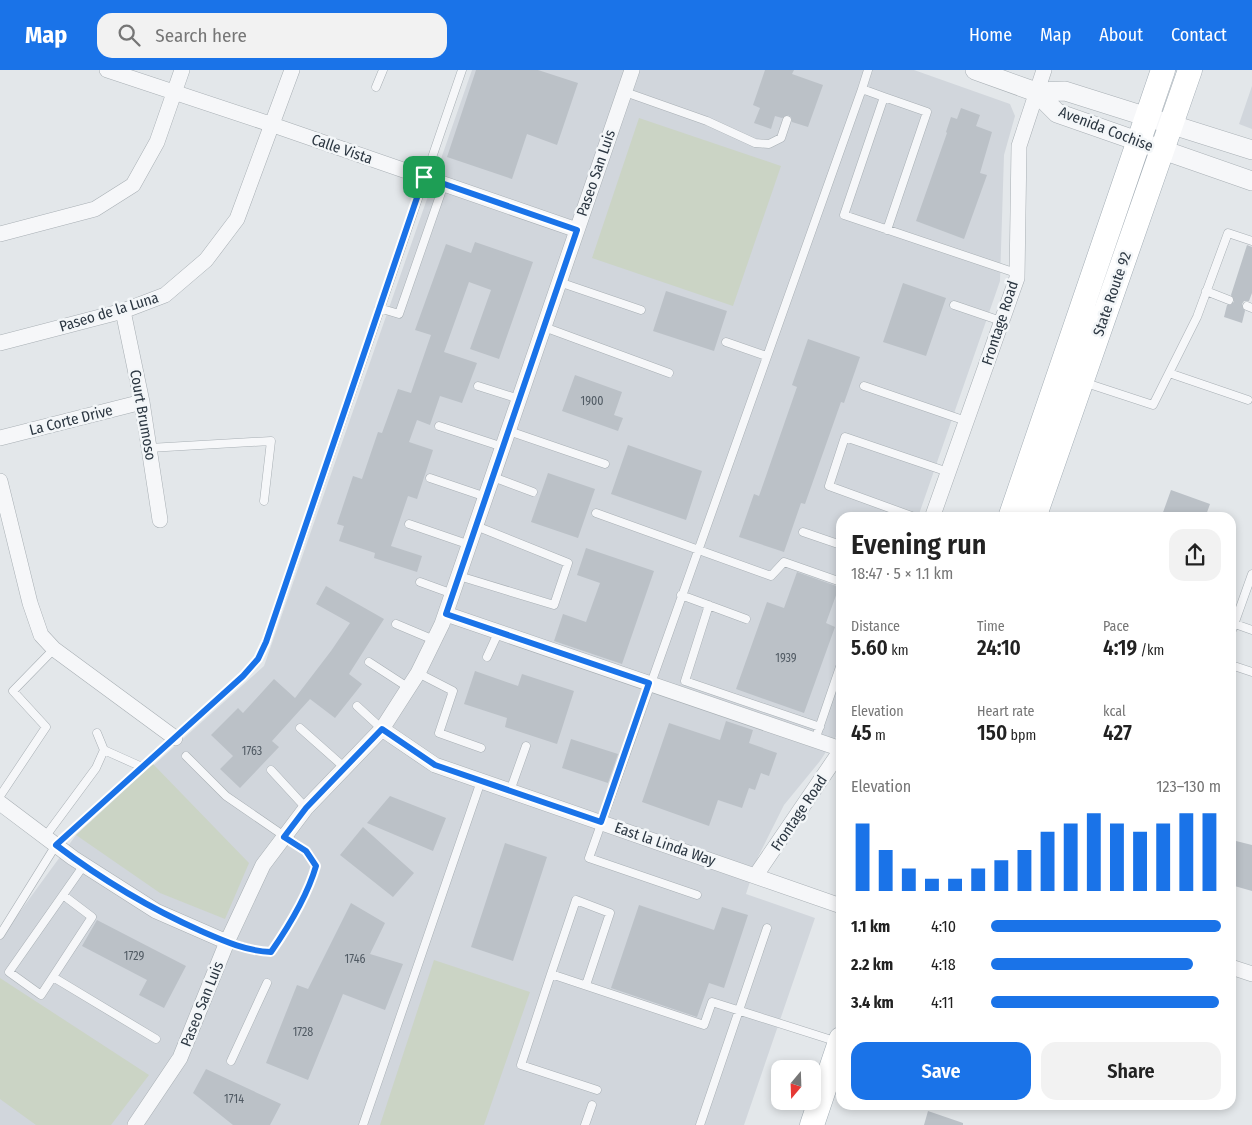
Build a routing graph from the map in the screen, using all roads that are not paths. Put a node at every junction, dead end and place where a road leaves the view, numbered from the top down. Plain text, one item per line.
1 (107, 70) edge
2 (182, 70) edge
3 (292, 70) edge
4 (383, 70) edge
5 (462, 70) edge
6 (632, 70) edge
7 (868, 70) edge
8 (975, 70) edge
9 (1044, 70) edge
10 (1163, 70) edge
11 (1190, 70) edge
12 (376, 88) dead end
13 (862, 89) junction
14 (625, 92) junction
15 (1036, 92) junction
16 (174, 93) junction
17 (884, 97) junction
18 (1148, 116) junction
19 (787, 120) dead end
20 (1172, 123) junction
21 (273, 124) junction
22 (1138, 142) junction
23 (1252, 150) edge
24 (1162, 151) junction
25 (424, 177) junction
26 (1252, 181) edge
27 (444, 184) junction
28 (577, 230) junction
29 (887, 230) junction
30 (0, 234) edge
31 (1252, 241) edge
32 (1016, 273) junction
33 (559, 282) junction
34 (1206, 292) junction
35 (1229, 300) dead end
36 (954, 305) dead end
37 (379, 308) junction
38 (641, 310) dead end
39 (123, 311) junction
40 (1001, 321) junction
41 (544, 327) junction
42 (726, 342) dead end
43 (0, 343) edge
44 (766, 356) junction
45 (668, 373) dead end
46 (1169, 373) junction
47 (1082, 382) junction
48 (478, 386) dead end
49 (864, 386) dead end
50 (519, 399) junction
51 (1248, 400) dead end
52 (142, 402) junction
53 (966, 421) junction
54 (439, 426) dead end
55 (509, 431) junction
56 (0, 438) edge
57 (503, 447) junction
58 (149, 448) junction
59 (605, 464) dead end
60 (948, 472) junction
61 (430, 478) dead end
62 (493, 478) junction
63 (0, 481) edge
64 (533, 492) dead end
65 (486, 497) junction
66 (264, 501) dead end
67 (900, 512) edge
68 (934, 512) edge
69 (1012, 512) edge
70 (1036, 512) edge
71 (596, 513) dead end
72 (160, 520) dead end
73 (409, 524) dead end
74 (476, 526) junction
75 (803, 532) dead end
76 (836, 543) edge
77 (470, 545) junction
78 (698, 548) junction
79 (459, 576) junction
80 (1251, 579) edge
81 (836, 580) edge
82 (420, 582) dead end
83 (453, 594) junction
84 (681, 595) junction
85 (709, 605) junction
86 (446, 614) junction
87 (746, 619) dead end
88 (1236, 621) edge
89 (396, 624) dead end
90 (1236, 624) edge
91 (1252, 630) edge
92 (499, 632) junction
93 (434, 640) junction
94 (54, 649) junction
95 (487, 658) dead end
96 (369, 662) dead end
97 (1236, 667) edge
98 (1252, 672) edge
99 (418, 673) junction
100 (836, 679) edge
101 (649, 683) junction
102 (409, 688) junction
103 (357, 706) dead end
104 (300, 728) dead end
105 (382, 729) junction
106 (97, 733) dead end
107 (818, 734) junction
108 (175, 738) junction
109 (526, 746) dead end
110 (836, 747) edge
111 (482, 748) dead end
112 (104, 750) junction
113 (186, 756) dead end
114 (836, 757) edge
115 (142, 767) junction
116 (344, 767) junction
117 (271, 770) dead end
118 (482, 781) junction
119 (510, 791) junction
120 (0, 796) edge
121 (0, 803) edge
122 (306, 808) junction
123 (601, 822) junction
124 (284, 837) junction
125 (50, 841) junction
126 (84, 865) junction
127 (756, 875) junction
128 (63, 895) junction
129 (697, 895) dead end
130 (836, 904) edge
131 (767, 928) dead end
132 (0, 935) edge
133 (227, 942) junction
134 (1236, 969) edge
135 (551, 974) junction
136 (1252, 974) edge
137 (52, 977) junction
138 (266, 983) dead end
139 (586, 985) junction
140 (740, 1010) junction
141 (156, 1040) dead end
142 (836, 1041) edge
143 (836, 1056) edge
144 (230, 1061) dead end
145 (597, 1090) dead end
146 (592, 1105) dead end
147 (139, 1124) edge
148 (363, 1125) edge
149 (585, 1125) edge
150 (700, 1125) edge
151 (812, 1125) edge

1 - 16 street, Calle Vista
2 - 16 street
3 - 21 street, Paseo de la Luna
4 - 12 lane
5 - 25 lane
6 - 14 street, Paseo San Luis
7 - 13 lane
8 - 15 street
9 - 15 street, Frontage Road
10 - 18 main road, State Route 92
11 - 20 main road, State Route 92
13 - 17 lane
13 - 44 lane
14 - 19 lane
14 - 28 street, Paseo San Luis
15 - 18 street, Avenida Cochise
15 - 22 street, Avenida Cochise
15 - 32 street, Frontage Road
16 - 21 street, Calle Vista
16 - 30 street
17 - 29 lane
17 - 29 lane
18 - 20 street, Avenida Cochise
18 - 22 main road, State Route 92
20 - 23 street, Avenida Cochise
20 - 24 main road, State Route 92
21 - 25 street, Calle Vista
21 - 39 street, Paseo de la Luna
22 - 24 street, Avenida Cochise
22 - 69 main road, State Route 92
24 - 26 street, Avenida Cochise
24 - 47 main road, State Route 92
25 - 27 street, Calle Vista
25 - 37 lane
27 - 28 street, Calle Vista
27 - 37 lane
28 - 33 street, Paseo San Luis
29 - 32 lane
31 - 34 lane
32 - 40 street, Frontage Road
33 - 38 lane
33 - 41 street, Paseo San Luis
34 - 35 lane
34 - 46 lane
36 - 40 lane
37 - 108 lane
39 - 43 street, Paseo de la Luna
39 - 52 street, Court Brumoso
40 - 53 street, Frontage Road
41 - 45 lane
41 - 50 street, Paseo San Luis
42 - 44 lane
44 - 78 lane
46 - 47 lane
46 - 51 lane
47 - 70 main road, State Route 92
48 - 50 lane
49 - 53 lane
50 - 55 street, Paseo San Luis
52 - 56 street, La Corte Drive
52 - 58 street, Court Brumoso
53 - 60 street, Frontage Road
54 - 57 lane
55 - 57 street, Paseo San Luis
55 - 59 lane
57 - 62 street, Paseo San Luis
58 - 66 lane
58 - 72 street, Court Brumoso
60 - 67 lane
60 - 68 street, Frontage Road
61 - 65 lane
62 - 64 lane
62 - 65 street, Paseo San Luis
63 - 94 street
65 - 74 street, Paseo San Luis
71 - 78 lane
73 - 77 lane
74 - 77 street, Paseo San Luis
74 - 79 lane
75 - 76 lane
77 - 79 street, Paseo San Luis
78 - 81 lane
78 - 84 lane
79 - 83 street, Paseo San Luis
80 - 88 lane
82 - 83 lane
83 - 86 street, Paseo San Luis
84 - 85 lane
84 - 101 lane
85 - 87 lane
85 - 107 lane
86 - 92 street
86 - 93 street, Paseo San Luis
89 - 93 lane
90 - 91 lane
92 - 95 lane
92 - 101 street
93 - 99 street, Paseo San Luis
94 - 108 street
94 - 120 lane
96 - 102 lane
97 - 98 lane
99 - 102 street, Paseo San Luis
99 - 111 lane
100 - 107 lane
101 - 107 street
101 - 123 lane
102 - 105 street, Paseo San Luis
103 - 105 lane
104 - 116 lane
105 - 116 street, Paseo San Luis
105 - 118 street, East la Linda Way
106 - 112 lane
107 - 110 street
108 - 115 lane
109 - 119 lane
112 - 115 lane
112 - 125 lane
113 - 124 lane
114 - 127 street, Frontage Road
115 - 125 lane
116 - 122 street, Paseo San Luis
117 - 122 lane
118 - 119 street, East la Linda Way
118 - 148 lane
119 - 123 street, East la Linda Way
121 - 125 street
122 - 124 street, Paseo San Luis
123 - 127 street, East la Linda Way
123 - 129 lane
124 - 133 street, Paseo San Luis
124 - 133 lane
125 - 126 street
125 - 132 lane
126 - 128 lane
126 - 133 street
127 - 130 street, East la Linda Way
128 - 137 lane
128 - 137 lane
131 - 140 lane
133 - 147 street, Paseo San Luis
134 - 136 street
135 - 139 lane
135 - 139 lane
135 - 145 lane
137 - 141 lane
138 - 144 lane
139 - 140 lane
140 - 142 lane
140 - 150 lane
143 - 151 main road
146 - 149 lane

